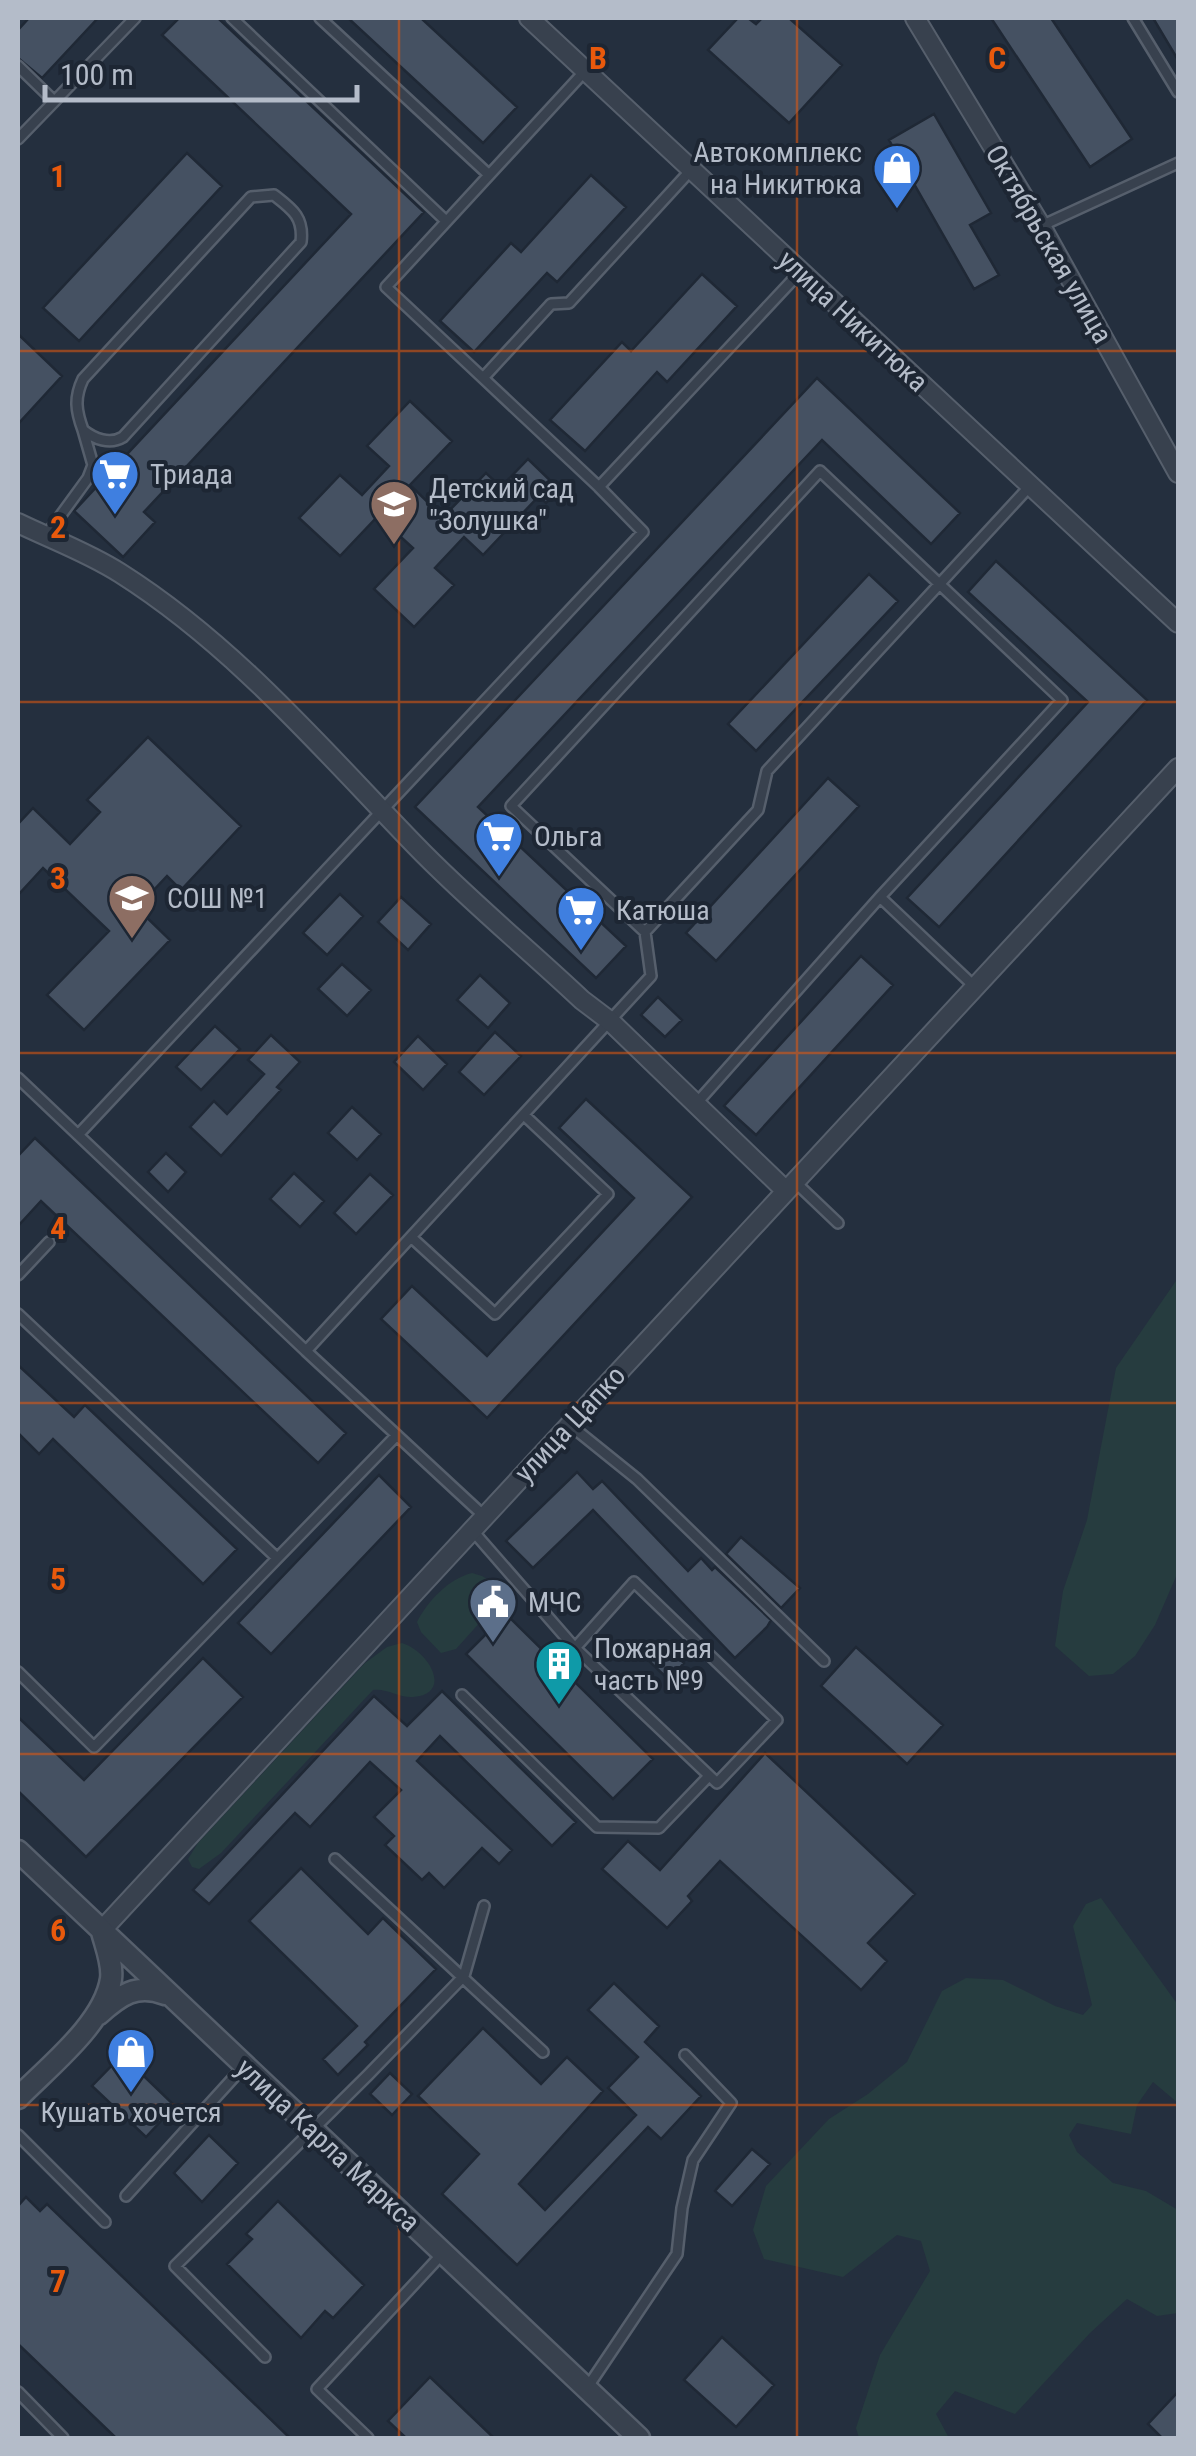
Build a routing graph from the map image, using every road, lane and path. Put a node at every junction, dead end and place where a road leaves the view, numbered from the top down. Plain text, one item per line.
1 (135, 18) edge
2 (232, 18) edge
3 (320, 18) edge
4 (528, 18) edge
5 (915, 18) edge
6 (1133, 18) edge
7 (18, 66) edge
8 (586, 71) junction
9 (1178, 92) edge
10 (54, 101) junction
11 (18, 139) edge
12 (1178, 163) edge
13 (692, 170) junction
14 (488, 174) junction
15 (446, 221) junction
16 (1041, 226) junction
17 (800, 272) junction
18 (482, 378) junction
19 (83, 430) junction
20 (1178, 473) edge
21 (1030, 486) junction
22 (599, 487) junction
23 (18, 523) edge
24 (45, 537) junction
25 (940, 584) junction
26 (1178, 624) edge
27 (1178, 768) edge
28 (384, 810) junction
29 (880, 897) junction
30 (645, 932) junction
31 (976, 987) junction
32 (610, 1022) junction
33 (18, 1078) edge
34 (26, 1086) junction
35 (18, 1096) edge
36 (696, 1105) junction
37 (524, 1115) junction
38 (78, 1136) junction
39 (791, 1186) junction
40 (838, 1223) dead end
41 (411, 1238) junction
42 (49, 1242) dead end
43 (18, 1275) edge
44 (18, 1314) edge
45 (306, 1351) junction
46 (570, 1424) junction
47 (397, 1435) junction
48 (478, 1523) junction
49 (277, 1558) junction
50 (575, 1648) junction
51 (824, 1661) dead end
52 (18, 1672) edge
53 (462, 1695) dead end
54 (709, 1776) junction
55 (18, 1851) edge
56 (335, 1859) dead end
57 (484, 1906) dead end
58 (102, 1930) junction
59 (464, 1976) junction
60 (172, 1996) junction
61 (94, 2020) junction
62 (543, 2052) dead end
63 (685, 2055) dead end
64 (245, 2066) junction
65 (18, 2098) edge
66 (311, 2129) junction
67 (18, 2135) edge
68 (126, 2196) dead end
69 (105, 2222) dead end
70 (443, 2253) junction
71 (265, 2357) dead end
72 (587, 2389) junction
73 (18, 2392) edge
74 (62, 2438) edge
75 (368, 2438) edge
76 (638, 2438) edge

1 - 10 lane
2 - 15 lane
3 - 14 lane
4 - 8 street, улица Никитюка
5 - 16 street, Октябрьская улица
6 - 9 lane
7 - 10 lane
8 - 13 street, улица Никитюка
8 - 14 lane
10 - 11 lane
12 - 16 lane
13 - 17 street, улица Никитюка
13 - 18 lane
14 - 15 lane
15 - 18 lane
16 - 20 street, Октябрьская улица
17 - 21 street, улица Никитюка
17 - 22 lane
18 - 22 lane
19 - 19 lane
19 - 24 lane
21 - 25 lane
21 - 26 street, улица Никитюка
22 - 28 lane
23 - 24 street
24 - 28 street
25 - 29 lane
25 - 30 lane
25 - 30 lane
27 - 31 street, улица Цапко
28 - 32 street
28 - 38 lane
29 - 31 lane
29 - 36 lane
30 - 32 lane
31 - 39 street, улица Цапко
32 - 36 street
32 - 37 lane
33 - 34 lane
34 - 35 lane
34 - 38 lane
36 - 39 street
37 - 41 lane
37 - 41 lane
38 - 45 lane
39 - 40 lane
39 - 46 street, улица Цапко
41 - 45 lane
42 - 43 lane
44 - 49 lane
45 - 47 lane
46 - 48 street, улица Цапко
46 - 51 lane
47 - 48 lane
47 - 49 lane
48 - 50 lane
48 - 58 street, улица Цапко
49 - 52 lane
50 - 54 lane
50 - 54 lane
53 - 54 lane
55 - 58 street, улица Карла Маркса
56 - 59 lane
57 - 59 lane
58 - 60 street, улица Карла Маркса
58 - 61 street
59 - 62 lane
59 - 66 lane
60 - 61 street
60 - 64 street, улица Карла Маркса
61 - 65 street
63 - 72 lane
64 - 66 street, улица Карла Маркса
64 - 68 lane
66 - 70 street, улица Карла Маркса
66 - 71 lane
67 - 69 lane
70 - 72 street, улица Карла Маркса
70 - 75 lane
72 - 76 street, улица Карла Маркса
73 - 74 lane

